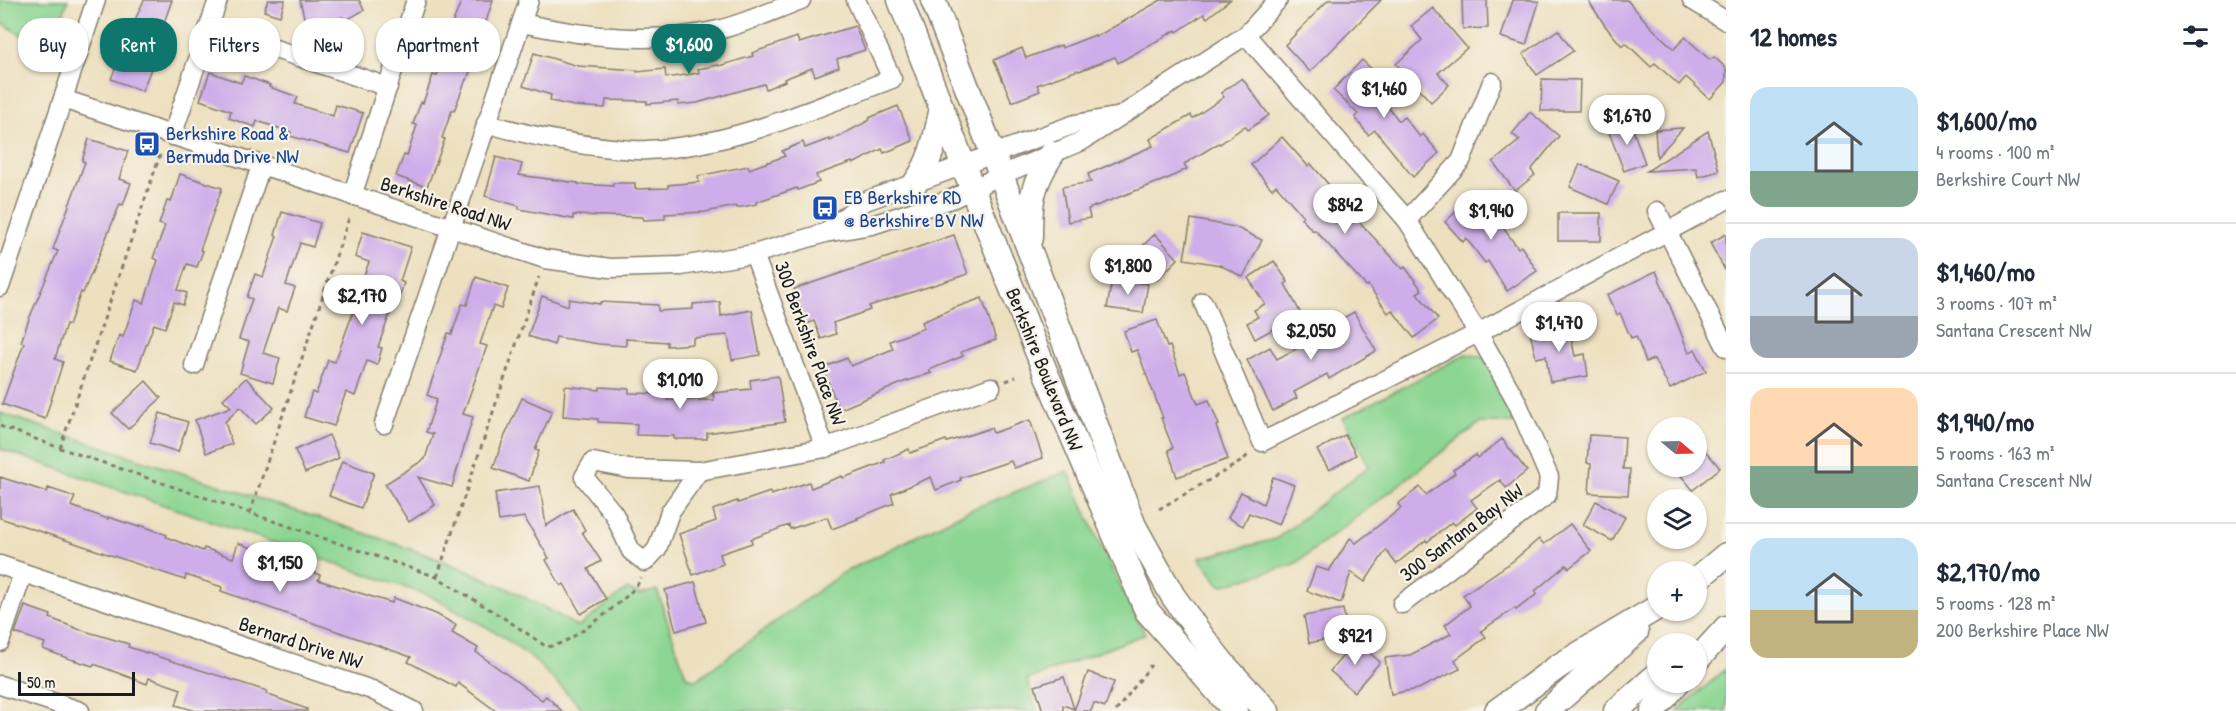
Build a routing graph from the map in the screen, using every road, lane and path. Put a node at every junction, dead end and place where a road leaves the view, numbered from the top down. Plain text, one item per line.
1 (96, 0) edge
2 (218, 0) edge
3 (416, 0) edge
4 (529, 0) edge
5 (801, 0) edge
6 (856, 0) edge
7 (900, 0) edge
8 (933, 0) edge
9 (1278, 0) edge
10 (1692, 0) edge
11 (213, 18) edge
12 (1726, 21) edge
13 (522, 23) junction
14 (1246, 35) junction
15 (280, 51) edge
16 (194, 72) edge
17 (1492, 82) dead end
18 (388, 87) junction
19 (63, 99) junction
20 (942, 108) junction
21 (1125, 115) junction
22 (486, 123) junction
23 (172, 136) junction
24 (1052, 154) junction
25 (160, 155) dead end
26 (963, 164) junction
27 (997, 164) junction
28 (261, 166) junction
29 (916, 182) junction
30 (972, 189) junction
31 (352, 196) junction
32 (1726, 200) edge
33 (1657, 211) dead end
34 (349, 218) dead end
35 (1407, 220) junction
36 (451, 229) junction
37 (1669, 232) junction
38 (825, 233) junction
39 (1029, 249) junction
40 (754, 254) junction
41 (539, 277) dead end
42 (0, 287) edge
43 (1203, 302) dead end
44 (1478, 333) junction
45 (1726, 347) edge
46 (194, 365) dead end
47 (991, 387) dead end
48 (384, 424) dead end
49 (0, 426) edge
50 (1262, 442) junction
51 (60, 448) junction
52 (825, 448) junction
53 (699, 471) junction
54 (1159, 509) dead end
55 (250, 513) junction
56 (1726, 555) edge
57 (645, 562) junction
58 (0, 565) edge
59 (1707, 571) edge
60 (23, 573) junction
61 (437, 577) junction
62 (1402, 604) dead end
63 (1147, 611) junction
64 (1647, 616) edge
65 (1726, 617) edge
66 (1647, 621) edge
67 (1726, 628) edge
68 (1707, 633) edge
69 (0, 642) edge
70 (1707, 649) edge
71 (1606, 660) junction
72 (1151, 665) dead end
73 (0, 684) edge
74 (1647, 684) edge
75 (1669, 693) edge
76 (80, 711) edge
77 (414, 711) edge
78 (1116, 711) edge
79 (1214, 711) edge
80 (1235, 711) edge
81 (1267, 711) edge
82 (1497, 711) edge
83 (1547, 711) edge
84 (1572, 711) edge
85 (1616, 711) edge
86 (1653, 711) edge

1 - 19 street
2 - 11 street
3 - 18 street
4 - 13 street
5 - 13 street
6 - 22 street
7 - 20 main road, Berkshire Boulevard NW
8 - 27 main road, Berkshire Boulevard NW
9 - 14 street
10 - 12 street
13 - 22 street
14 - 21 street
14 - 35 street, 300 Santana Bay NW
15 - 18 street
16 - 23 street
17 - 35 street
18 - 31 street
19 - 23 street, Berkshire Road NW
19 - 42 street
20 - 26 main road, Berkshire Boulevard NW
20 - 29 main road
21 - 24 street
21 - 27 street
22 - 36 street
23 - 28 street, Berkshire Road NW
24 - 27 street
24 - 39 main road
25 - 51 path
26 - 27 street, Berkshire Road NW
26 - 29 street, Berkshire Road NW
26 - 30 main road, Berkshire Boulevard NW
27 - 30 street, Berkshire Road NW
27 - 39 main road, Berkshire Boulevard NW
28 - 31 street, Berkshire Road NW
28 - 46 street
29 - 38 street, Berkshire Road NW
30 - 38 street, Berkshire Road NW
30 - 63 main road, Berkshire Boulevard NW
31 - 36 street, Berkshire Road NW
32 - 37 street
33 - 37 street
34 - 55 path
35 - 44 street, 300 Santana Bay NW
36 - 40 street, Berkshire Road NW
36 - 48 street
37 - 44 street
37 - 45 street
38 - 40 street, Berkshire Road NW
39 - 81 main road, Berkshire Boulevard NW
40 - 52 street, 300 Berkshire Place NW
41 - 61 path
43 - 50 street
44 - 50 street
44 - 62 street, 300 Santana Bay NW
47 - 52 street, 300 Berkshire Place NW
49 - 51 path
50 - 54 path
51 - 55 path
52 - 53 street, 300 Berkshire Place NW
53 - 57 street
53 - 57 street, 300 Berkshire Place NW
55 - 61 path
56 - 59 main road
57 - 61 path
58 - 60 street, Bernard Drive NW
60 - 69 street
60 - 77 street, Bernard Drive NW
63 - 79 main road
63 - 80 main road, Berkshire Boulevard NW
64 - 82 main road
65 - 68 main road
66 - 71 main road
67 - 70 main road
71 - 83 main road
71 - 84 main road
72 - 78 path
73 - 76 street
74 - 85 main road
75 - 86 main road

